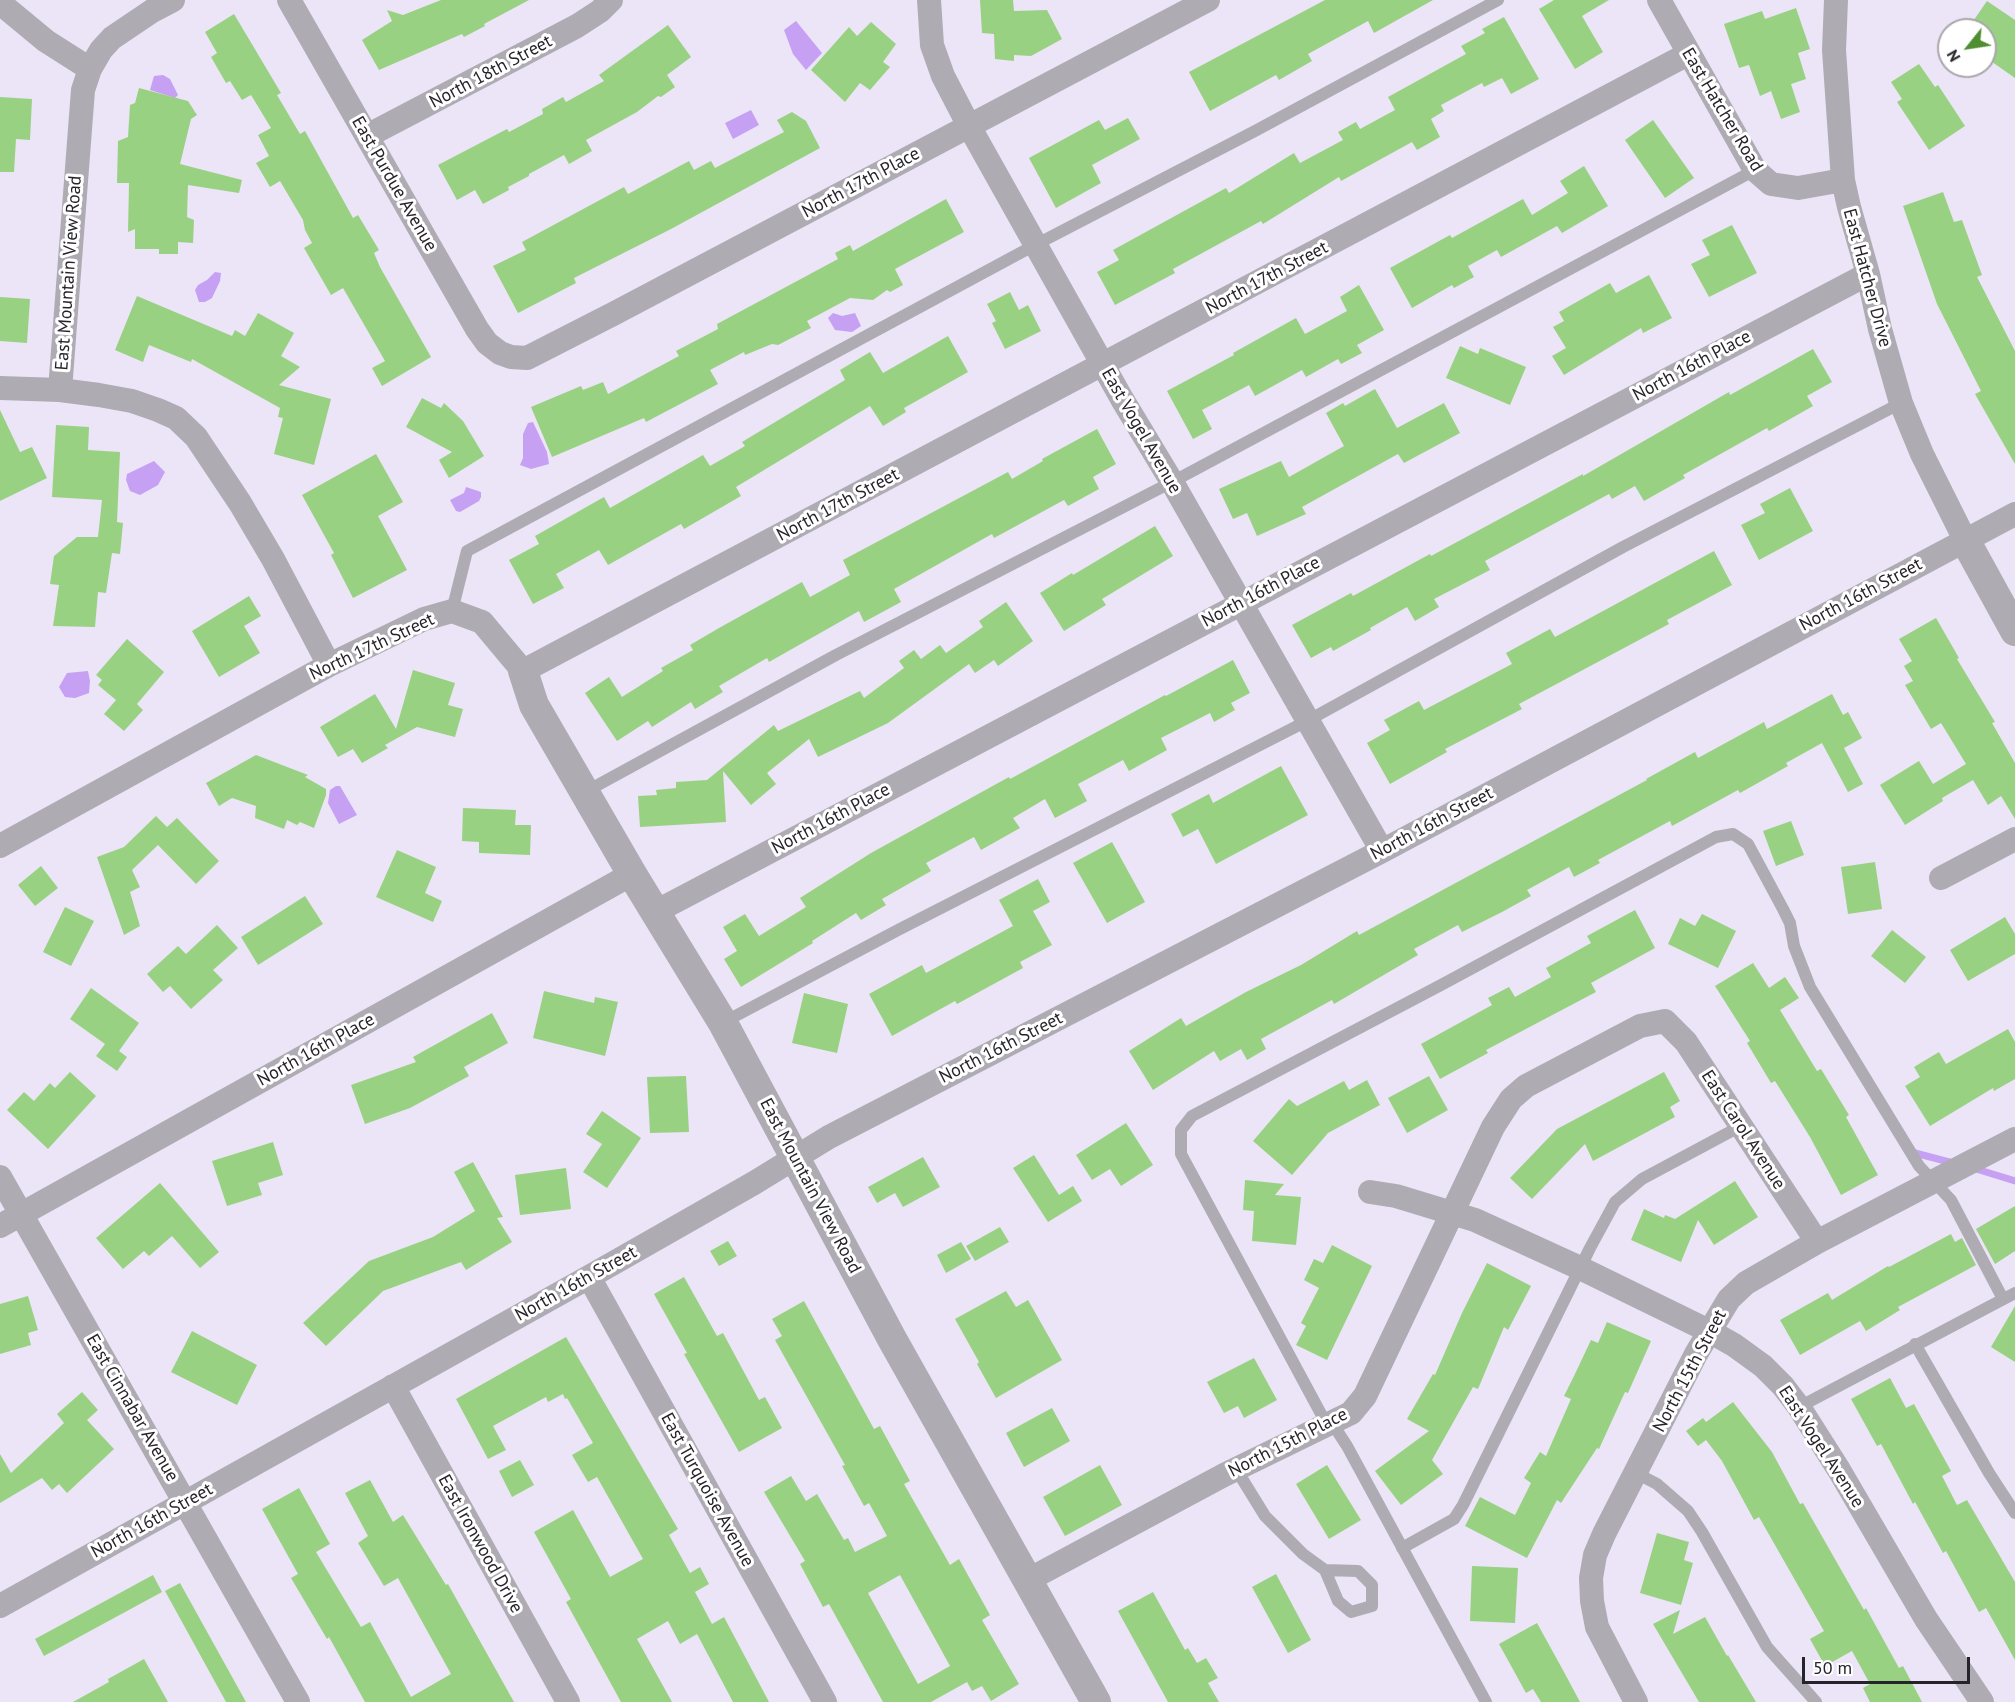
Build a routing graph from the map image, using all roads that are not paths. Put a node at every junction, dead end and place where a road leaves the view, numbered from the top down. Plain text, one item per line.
1 (173, 0) edge
2 (289, 0) edge
3 (611, 0) edge
4 (929, 0) edge
5 (1208, 0) edge
6 (1498, 0) edge
7 (1659, 0) edge
8 (1836, 0) edge
9 (0, 3) edge
10 (1688, 54) junction
11 (90, 69) junction
12 (969, 126) junction
13 (367, 136) junction
14 (1755, 170) junction
15 (1843, 180) junction
16 (1035, 245) junction
17 (1868, 274) junction
18 (511, 357) joint
19 (1103, 365) junction
20 (0, 388) edge
21 (60, 390) junction
22 (1900, 403) junction
23 (1172, 482) junction
24 (2015, 514) edge
25 (1965, 540) junction
26 (1240, 603) junction
27 (452, 611) junction
28 (2015, 631) edge
29 (329, 665) junction
30 (523, 671) junction
31 (1307, 721) junction
32 (584, 792) junction
33 (2015, 839) edge
34 (0, 846) edge
35 (1382, 851) junction
36 (632, 874) junction
37 (1941, 879) dead end
38 (655, 912) junction
39 (1665, 1021) joint
40 (723, 1023) junction
41 (1741, 1126) junction
42 (2015, 1139) edge
43 (795, 1158) junction
44 (0, 1177) edge
45 (1934, 1181) junction
46 (1370, 1192) dead end
47 (21, 1213) junction
48 (1453, 1213) junction
49 (0, 1226) edge
50 (1817, 1242) junction
51 (1580, 1268) junction
52 (589, 1277) junction
53 (2015, 1293) edge
54 (2003, 1299) junction
55 (1710, 1332) junction
56 (1915, 1344) junction
57 (393, 1386) junction
58 (1799, 1407) junction
59 (1330, 1424) junction
60 (1236, 1469) junction
61 (1636, 1473) junction
62 (185, 1502) junction
63 (2015, 1513) edge
64 (1402, 1548) junction
65 (1325, 1570) dead end
66 (1028, 1580) junction
67 (0, 1606) edge
68 (298, 1702) edge
69 (568, 1702) edge
70 (825, 1702) edge
71 (1096, 1702) edge
72 (1486, 1702) edge
73 (1636, 1702) edge
74 (1816, 1702) edge
75 (1982, 1702) edge

1 - 11 street, East Mountain View Road
2 - 13 street, East Purdue Avenue
3 - 13 street, North 18th Street
4 - 12 street, East Vogel Avenue
5 - 12 street, North 17th Place
6 - 16 lane
7 - 10 street, East Hatcher Road
8 - 15 street, East Hatcher Drive
9 - 11 street
10 - 14 street, East Hatcher Road
10 - 19 street, North 17th Street
11 - 21 street, East Mountain View Road
12 - 16 street, East Vogel Avenue
12 - 18 street, North 17th Place
13 - 18 street, East Purdue Avenue
14 - 15 street, East Hatcher Road
14 - 23 lane
15 - 17 street, East Hatcher Drive
16 - 19 street, East Vogel Avenue
16 - 27 lane
17 - 22 street, East Hatcher Drive
17 - 26 street, North 16th Place
19 - 23 street, East Vogel Avenue
19 - 30 street, North 17th Street
20 - 21 street
21 - 29 street, East Mountain View Road
22 - 25 street, East Hatcher Drive
22 - 31 lane
23 - 26 street, East Vogel Avenue
23 - 32 lane
24 - 25 street, North 16th Street
25 - 28 street
25 - 35 street, North 16th Street
26 - 31 street, East Vogel Avenue
26 - 38 street, North 16th Place
27 - 29 street, North 17th Street
27 - 30 street, North 17th Street
29 - 34 street, North 17th Street
30 - 32 street, East Mountain View Road
31 - 35 street, East Vogel Avenue
31 - 40 lane
32 - 36 street, East Mountain View Road
33 - 37 street
35 - 43 street, North 16th Street
36 - 38 street, East Mountain View Road
36 - 47 street, North 16th Place
38 - 40 street, East Mountain View Road
39 - 41 street, East Carol Avenue
39 - 48 street, North 15th Place
40 - 43 street, East Mountain View Road
41 - 50 street, East Carol Avenue
41 - 51 lane
42 - 45 street, North 15th Street
43 - 52 street, North 16th Street
43 - 66 street, East Mountain View Road
44 - 47 street, East Cinnabar Avenue
45 - 50 street, North 15th Street
45 - 54 lane
45 - 59 lane
46 - 48 street
47 - 49 street, North 16th Place
47 - 62 street, East Cinnabar Avenue
48 - 51 street, East Vogel Avenue
48 - 59 street, North 15th Place
50 - 55 street, North 15th Street
51 - 55 street, East Vogel Avenue
51 - 64 lane
52 - 57 street, North 16th Street
52 - 70 street, East Turquoise Avenue
53 - 54 lane
54 - 56 lane
55 - 58 street, East Vogel Avenue
55 - 61 street, North 15th Street
56 - 58 lane
56 - 63 lane
57 - 62 street, North 16th Street
57 - 69 street, East Ironwood Drive
58 - 75 street, East Vogel Avenue
59 - 60 street, North 15th Place
59 - 64 lane
60 - 65 lane
60 - 66 street, North 15th Place
61 - 73 street, North 15th Street
61 - 74 lane
62 - 67 street, North 16th Street
62 - 68 street, East Cinnabar Avenue
64 - 72 lane
66 - 71 street, East Mountain View Road

